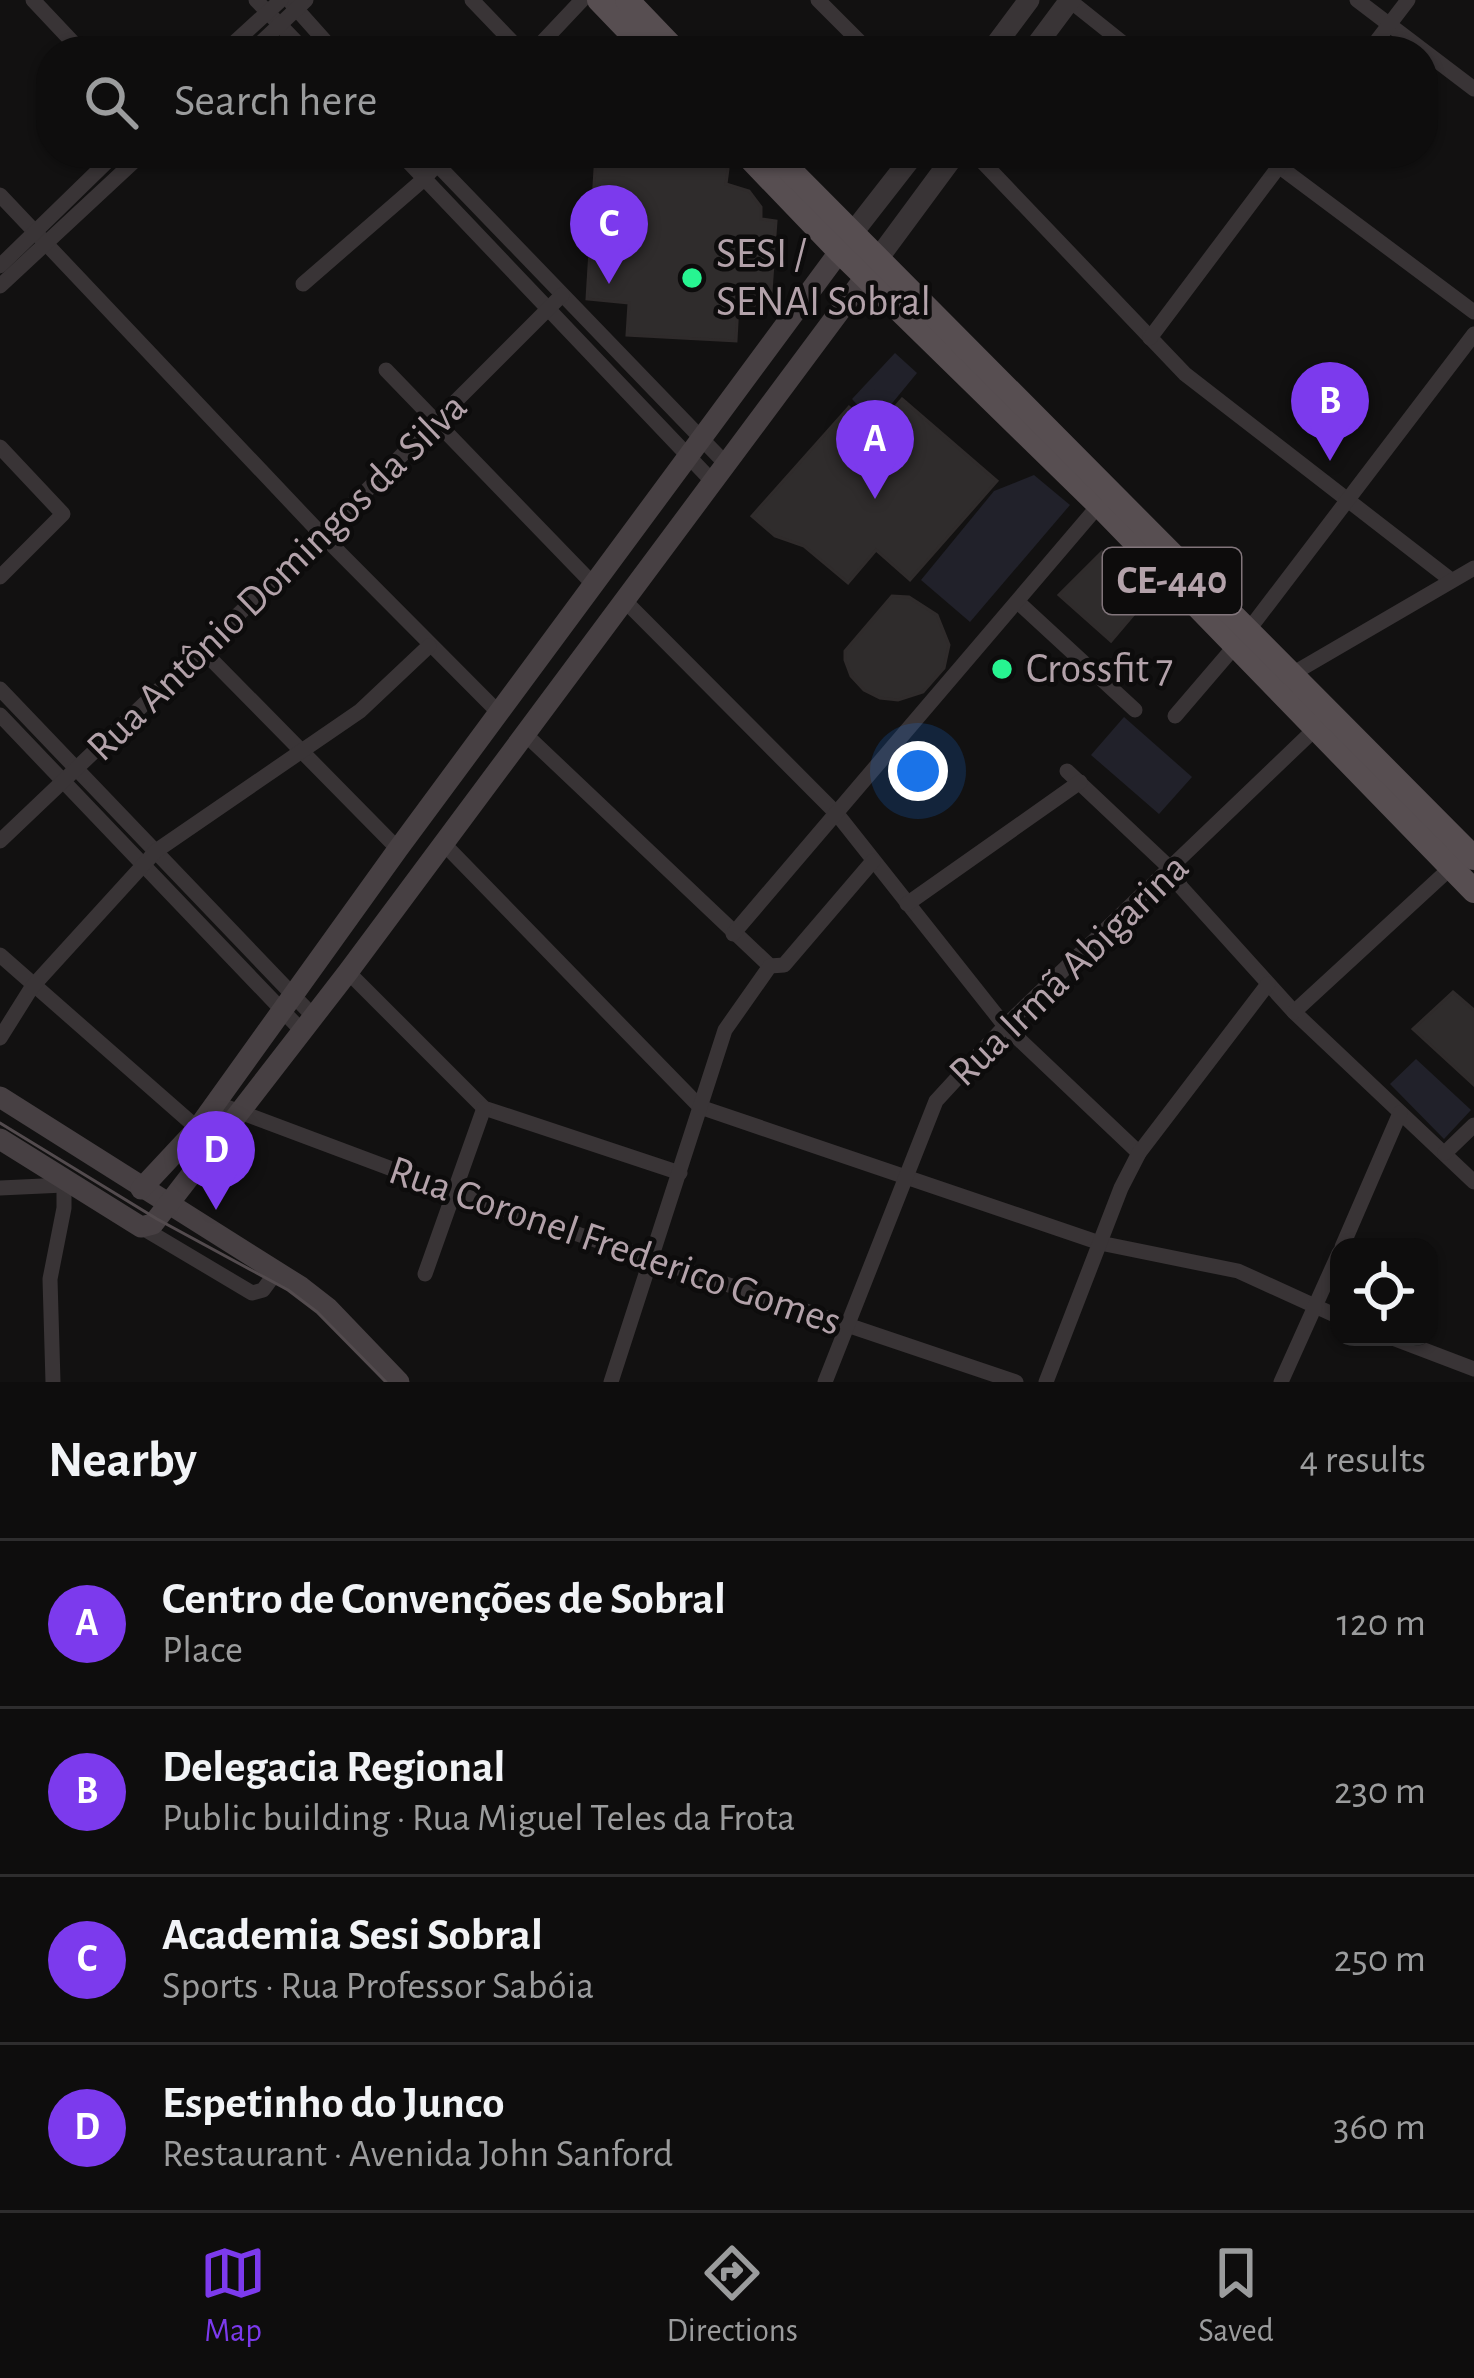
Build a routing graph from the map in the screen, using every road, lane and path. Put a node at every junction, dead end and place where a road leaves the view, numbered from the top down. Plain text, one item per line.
1 (33, 0) edge
2 (472, 0) edge
3 (582, 0) edge
4 (599, 0) edge
5 (627, 0) edge
6 (818, 0) edge
7 (1029, 0) edge
8 (1070, 0) edge
9 (1357, 0) edge
10 (1408, 0) edge
11 (293, 2) edge
12 (268, 12) edge
13 (1390, 24) junction
14 (67, 36) edge
15 (242, 36) edge
16 (291, 36) edge
17 (321, 36) edge
18 (506, 36) edge
19 (548, 36) edge
20 (634, 36) edge
21 (662, 36) edge
22 (854, 36) edge
23 (1002, 36) edge
24 (1043, 36) edge
25 (1114, 36) edge
26 (1381, 36) edge
27 (1406, 36) edge
28 (1438, 61) edge
29 (1474, 89) edge
30 (102, 168) edge
31 (118, 168) edge
32 (126, 168) edge
33 (414, 168) edge
34 (430, 168) edge
35 (443, 168) edge
36 (762, 168) edge
37 (785, 168) edge
38 (902, 168) edge
39 (945, 168) edge
40 (988, 168) edge
41 (1278, 168) edge
42 (1294, 168) edge
43 (121, 173) junction
44 (424, 178) junction
45 (0, 195) edge
46 (473, 214) junction
47 (40, 238) junction
48 (845, 243) junction
49 (0, 266) edge
50 (871, 268) junction
51 (303, 284) dead end
52 (0, 286) edge
53 (562, 295) junction
54 (549, 308) junction
55 (1474, 312) edge
56 (1474, 334) edge
57 (1150, 338) junction
58 (386, 370) dead end
59 (437, 423) junction
60 (0, 447) edge
61 (696, 450) junction
62 (719, 472) junction
63 (1347, 500) junction
64 (1099, 506) junction
65 (322, 535) junction
66 (1474, 568) edge
67 (0, 577) edge
68 (1451, 580) junction
69 (594, 585) junction
70 (625, 601) junction
71 (1019, 604) junction
72 (1242, 639) junction
73 (429, 646) junction
74 (202, 650) junction
75 (531, 670) junction
76 (1283, 680) junction
77 (0, 689) edge
78 (557, 691) junction
79 (1135, 710) dead end
80 (499, 713) junction
81 (0, 715) edge
82 (1175, 716) dead end
83 (1316, 729) junction
84 (526, 735) junction
85 (303, 752) junction
86 (71, 776) junction
87 (837, 814) junction
88 (0, 841) edge
89 (443, 843) junction
90 (398, 848) junction
91 (149, 857) junction
92 (1467, 857) edge
93 (873, 861) junction
94 (1171, 869) junction
95 (1474, 891) edge
96 (907, 904) junction
97 (734, 934) junction
98 (0, 956) edge
99 (770, 966) junction
100 (348, 972) junction
101 (1268, 984) junction
102 (32, 988) junction
103 (288, 1001) junction
104 (1294, 1012) junction
105 (309, 1024) junction
106 (1005, 1026) junction
107 (0, 1038) edge
108 (0, 1097) edge
109 (216, 1103) junction
110 (700, 1107) junction
111 (484, 1108) junction
112 (242, 1113) junction
113 (1400, 1113) junction
114 (1474, 1125) edge
115 (197, 1129) junction
116 (0, 1139) edge
117 (217, 1144) junction
118 (1139, 1153) junction
119 (1444, 1153) junction
120 (680, 1173) junction
121 (904, 1175) junction
122 (1474, 1182) edge
123 (68, 1185) junction
124 (0, 1188) edge
125 (141, 1189) junction
126 (456, 1192) junction
127 (168, 1205) junction
128 (140, 1228) junction
129 (1345, 1238) edge
130 (1100, 1243) junction
131 (651, 1261) junction
132 (277, 1271) junction
133 (1330, 1273) edge
134 (425, 1274) dead end
135 (1315, 1308) junction
136 (1330, 1314) edge
137 (846, 1327) junction
138 (1413, 1346) edge
139 (1474, 1370) edge
140 (53, 1382) edge
141 (399, 1382) edge
142 (611, 1382) edge
143 (825, 1382) edge
144 (1016, 1382) edge
145 (1046, 1382) edge
146 (1281, 1382) edge

1 - 14 street
2 - 18 street
3 - 19 street
4 - 20 main road
5 - 21 main road
6 - 22 street
7 - 23 street
8 - 24 street
8 - 25 street
9 - 13 street
10 - 13 street
11 - 12 street
11 - 17 street
12 - 15 street
12 - 16 street
13 - 26 street
13 - 27 street
28 - 29 street
30 - 47 street
31 - 43 street
32 - 43 street
33 - 44 street
34 - 44 street
35 - 46 street
36 - 48 main road, CE-440
37 - 48 main road, CE-440
38 - 48 street
39 - 50 street
40 - 57 street
41 - 57 street
42 - 55 street
43 - 47 street
44 - 46 street
44 - 51 street
45 - 47 street
46 - 53 street
46 - 54 street
47 - 49 street
47 - 52 street
47 - 65 street
48 - 50 main road, CE-440
48 - 61 main road
50 - 62 main road
50 - 64 main road, CE-440
50 - 72 main road, CE-440
53 - 54 street, Rua Antônio Domingos da Silva
53 - 61 street
54 - 59 street, Rua Antônio Domingos da Silva
54 - 61 street
56 - 63 street
57 - 63 street
58 - 59 street
59 - 65 street, Rua Antônio Domingos da Silva
59 - 69 street
60 - 67 street
61 - 62 street
61 - 69 main road
62 - 70 main road
63 - 68 street
63 - 72 street
64 - 71 street
64 - 72 main road, CE-440
65 - 73 street
65 - 74 street, Rua Antônio Domingos da Silva
66 - 68 street
68 - 76 street
69 - 75 main road
70 - 78 main road
70 - 87 street
71 - 79 street
71 - 87 street
72 - 76 main road, CE-440
72 - 82 street
73 - 80 street
73 - 85 street
74 - 85 street
74 - 86 street, Rua Antônio Domingos da Silva
75 - 78 main road
75 - 80 main road
76 - 83 main road, CE-440
76 - 92 main road, CE-440
77 - 86 street
78 - 84 main road
80 - 90 main road
81 - 86 street
83 - 92 main road, CE-440
83 - 94 street, Rua Irmã Abigarina
84 - 89 main road
84 - 97 street
85 - 90 street
85 - 91 street
86 - 88 street, Rua Antônio Domingos da Silva
86 - 91 street
87 - 93 street
87 - 97 street
89 - 100 main road
89 - 110 street
90 - 103 main road
91 - 102 street
91 - 103 street
92 - 95 main road, CE-440
92 - 104 street
93 - 96 street
93 - 99 street
94 - 96 street
94 - 101 street
94 - 106 street, Rua Irmã Abigarina
96 - 106 street
97 - 99 street
98 - 102 street
99 - 110 street
100 - 105 main road
100 - 111 street
101 - 104 street
101 - 118 street
102 - 107 street
102 - 115 street
103 - 105 street
103 - 109 main road
104 - 113 street
105 - 112 main road
106 - 118 street
106 - 121 street, Rua Irmã Abigarina
108 - 125 main road
109 - 112 street, Rua Coronel Frederico Gomes
109 - 115 main road
110 - 120 street
110 - 121 street
111 - 120 street
111 - 126 street
112 - 117 main road
112 - 126 street, Rua Coronel Frederico Gomes
113 - 119 street
113 - 129 street
114 - 119 street
115 - 117 street
115 - 125 main road
116 - 123 main road
117 - 127 main road
118 - 130 street
119 - 122 street
120 - 131 street
121 - 130 street
121 - 137 street, Rua Irmã Abigarina
123 - 124 street
123 - 128 main road
123 - 140 street
125 - 127 main road
126 - 131 street, Rua Coronel Frederico Gomes
126 - 134 street
127 - 128 main road
127 - 132 main road
128 - 132 street
130 - 135 street
130 - 145 street
131 - 137 street, Rua Coronel Frederico Gomes
131 - 142 street
132 - 141 main road
133 - 135 street
135 - 136 street
135 - 146 street
137 - 143 street, Rua Irmã Abigarina
137 - 144 street, Rua Coronel Frederico Gomes
138 - 139 street

